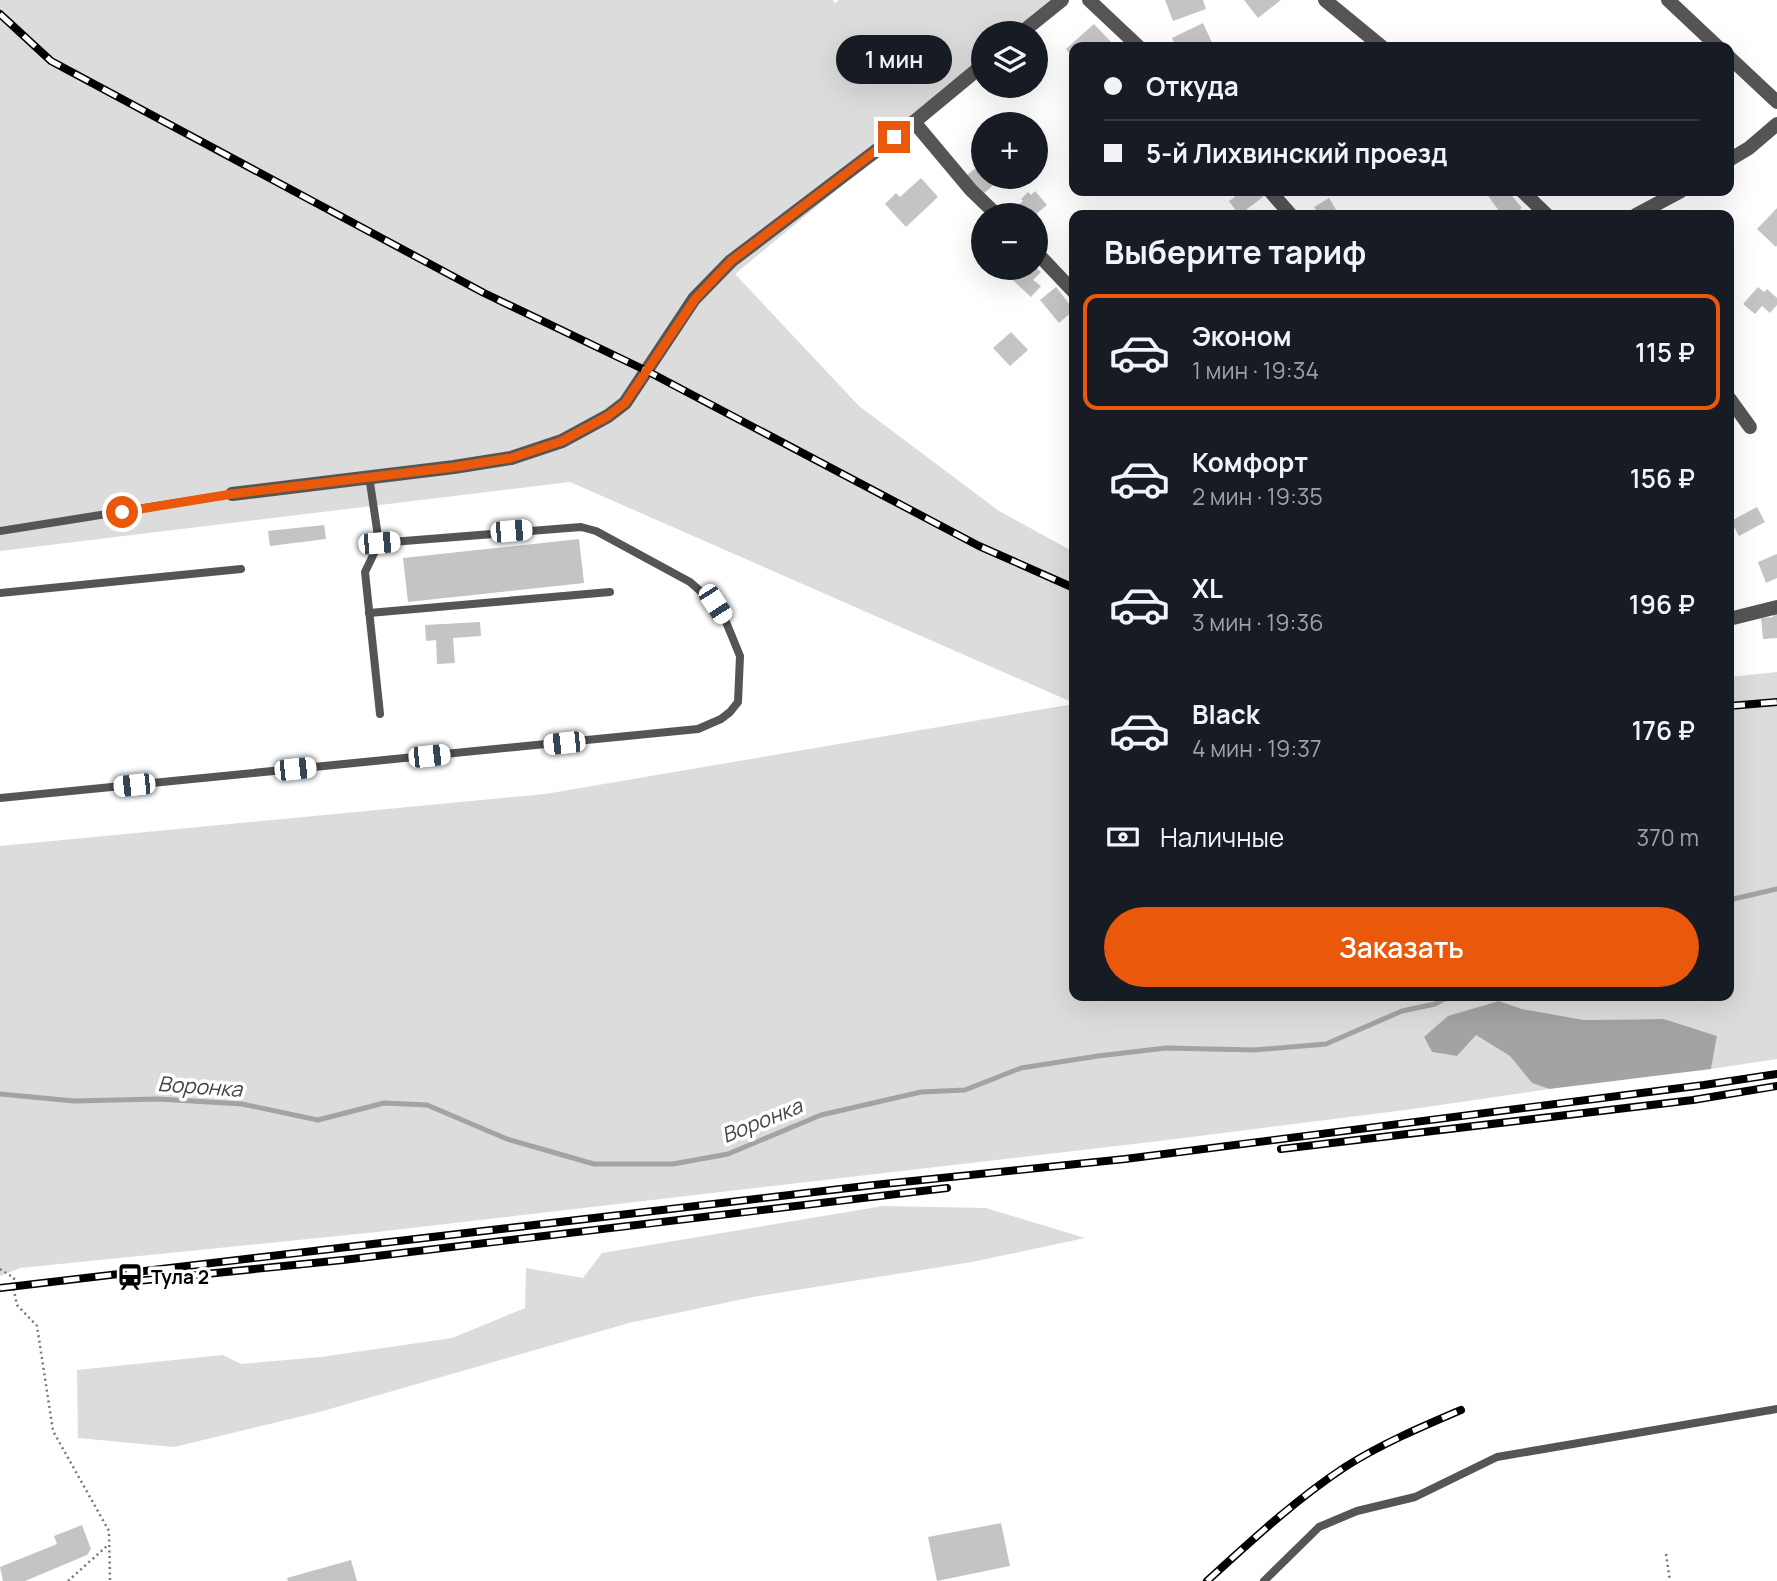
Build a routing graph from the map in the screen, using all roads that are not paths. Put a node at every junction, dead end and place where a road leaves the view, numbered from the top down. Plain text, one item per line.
1 (1062, 0) edge
2 (1089, 0) edge
3 (1325, 0) edge
4 (1668, 0) edge
5 (1036, 21) edge
6 (1134, 42) edge
7 (1376, 42) edge
8 (1713, 42) edge
9 (1734, 62) edge
10 (971, 75) edge
11 (1777, 102) edge
12 (914, 121) junction
13 (1777, 124) edge
14 (1734, 157) edge
15 (1274, 196) edge
16 (1527, 196) edge
17 (1672, 196) edge
18 (984, 203) edge
19 (1287, 210) edge
20 (1542, 210) edge
21 (1645, 210) edge
22 (1048, 265) edge
23 (1069, 287) edge
24 (1734, 405) edge
25 (1749, 427) dead end
26 (369, 477) junction
27 (232, 494) joint
28 (0, 531) edge
29 (379, 543) junction
30 (241, 569) dead end
31 (610, 592) dead end
32 (0, 593) edge
33 (1777, 607) edge
34 (369, 613) junction
35 (1734, 619) edge
36 (380, 714) dead end
37 (0, 798) edge
38 (1777, 1409) edge
39 (1264, 1581) edge

1 - 5 street
2 - 6 street
3 - 7 street
4 - 8 street
9 - 11 street
10 - 12 street
12 - 18 street
12 - 26 street
13 - 14 street
15 - 19 street
16 - 20 street
17 - 21 street
22 - 23 street
24 - 25 street
26 - 27 street
26 - 29 lane
27 - 28 lane
29 - 34 lane
29 - 37 lane
30 - 32 lane
31 - 34 lane
33 - 35 street
34 - 36 lane
38 - 39 lane

